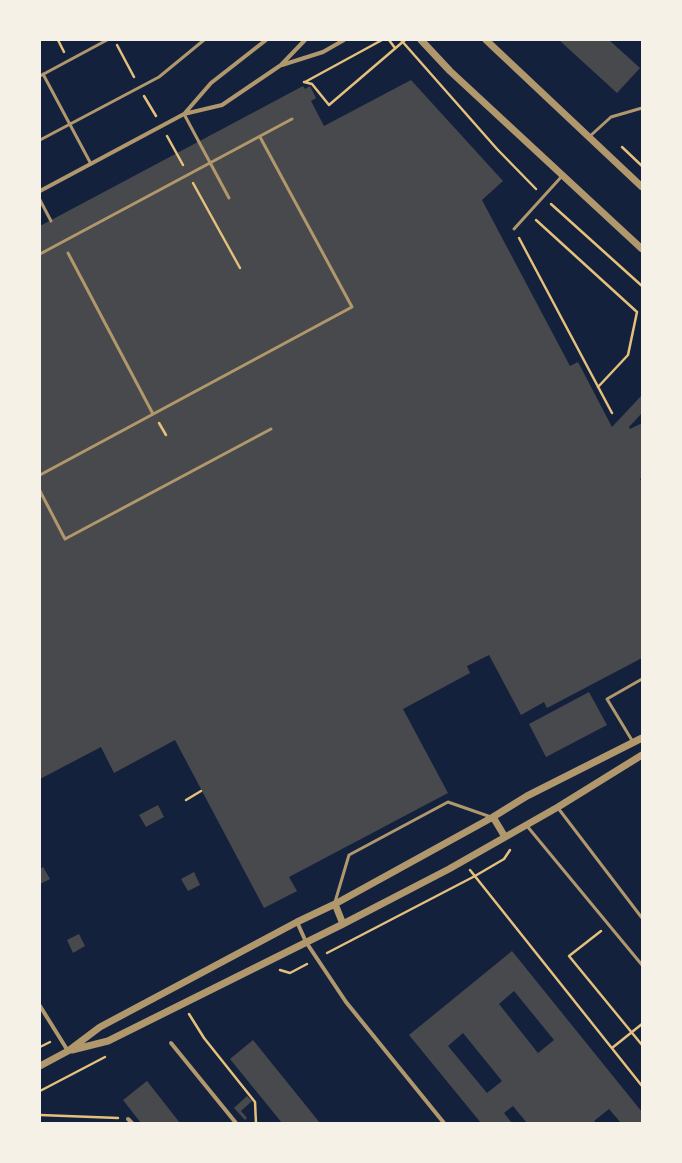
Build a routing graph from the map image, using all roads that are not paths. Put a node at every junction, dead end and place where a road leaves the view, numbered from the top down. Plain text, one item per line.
1 (107, 40) edge
2 (204, 40) edge
3 (266, 40) edge
4 (305, 40) edge
5 (344, 40) edge
6 (421, 40) edge
7 (486, 40) edge
8 (281, 65) junction
9 (41, 75) edge
10 (642, 108) edge
11 (184, 114) junction
12 (292, 119) dead end
13 (70, 124) junction
14 (260, 136) junction
15 (589, 137) junction
16 (40, 140) edge
17 (91, 164) junction
18 (563, 175) junction
19 (642, 187) edge
20 (40, 191) edge
21 (229, 198) dead end
22 (40, 200) edge
23 (51, 220) dead end
24 (514, 229) road end
25 (642, 249) edge
26 (68, 253) dead end
27 (40, 254) edge
28 (153, 414) junction
29 (271, 429) dead end
30 (40, 475) edge
31 (40, 491) edge
32 (642, 679) edge
33 (642, 738) edge
34 (633, 742) junction
35 (642, 755) edge
36 (558, 807) junction
37 (493, 817) junction
38 (526, 824) junction
39 (505, 837) junction
40 (335, 904) junction
41 (642, 918) edge
42 (297, 922) junction
43 (343, 924) junction
44 (306, 942) junction
45 (642, 965) edge
46 (40, 1006) edge
47 (171, 1043) dead end
48 (68, 1051) junction
49 (40, 1066) edge
50 (128, 1118) road end
51 (132, 1123) edge
52 (236, 1123) edge
53 (444, 1123) edge

1 - 9 lane
2 - 13 lane
3 - 11 street
4 - 8 street
5 - 8 street
6 - 18 street
7 - 15 street
8 - 11 street
9 - 13 lane
10 - 15 lane
11 - 17 street
11 - 21 lane
12 - 14 lane
13 - 16 lane
13 - 17 lane
14 - 27 lane
14 - 28 lane
15 - 19 street
17 - 20 street
18 - 24 lane
18 - 25 street
22 - 23 lane
26 - 28 lane
28 - 30 lane
29 - 31 lane
32 - 34 lane
33 - 34 street
34 - 37 street
35 - 36 street
36 - 38 street
36 - 41 lane
37 - 39 street
37 - 40 street
37 - 40 lane
38 - 39 street
38 - 45 lane
39 - 43 street
40 - 42 street
40 - 43 street
42 - 44 street
42 - 48 street
43 - 44 street
44 - 48 street
44 - 53 street
46 - 48 street
47 - 52 street
48 - 49 street
50 - 51 street

